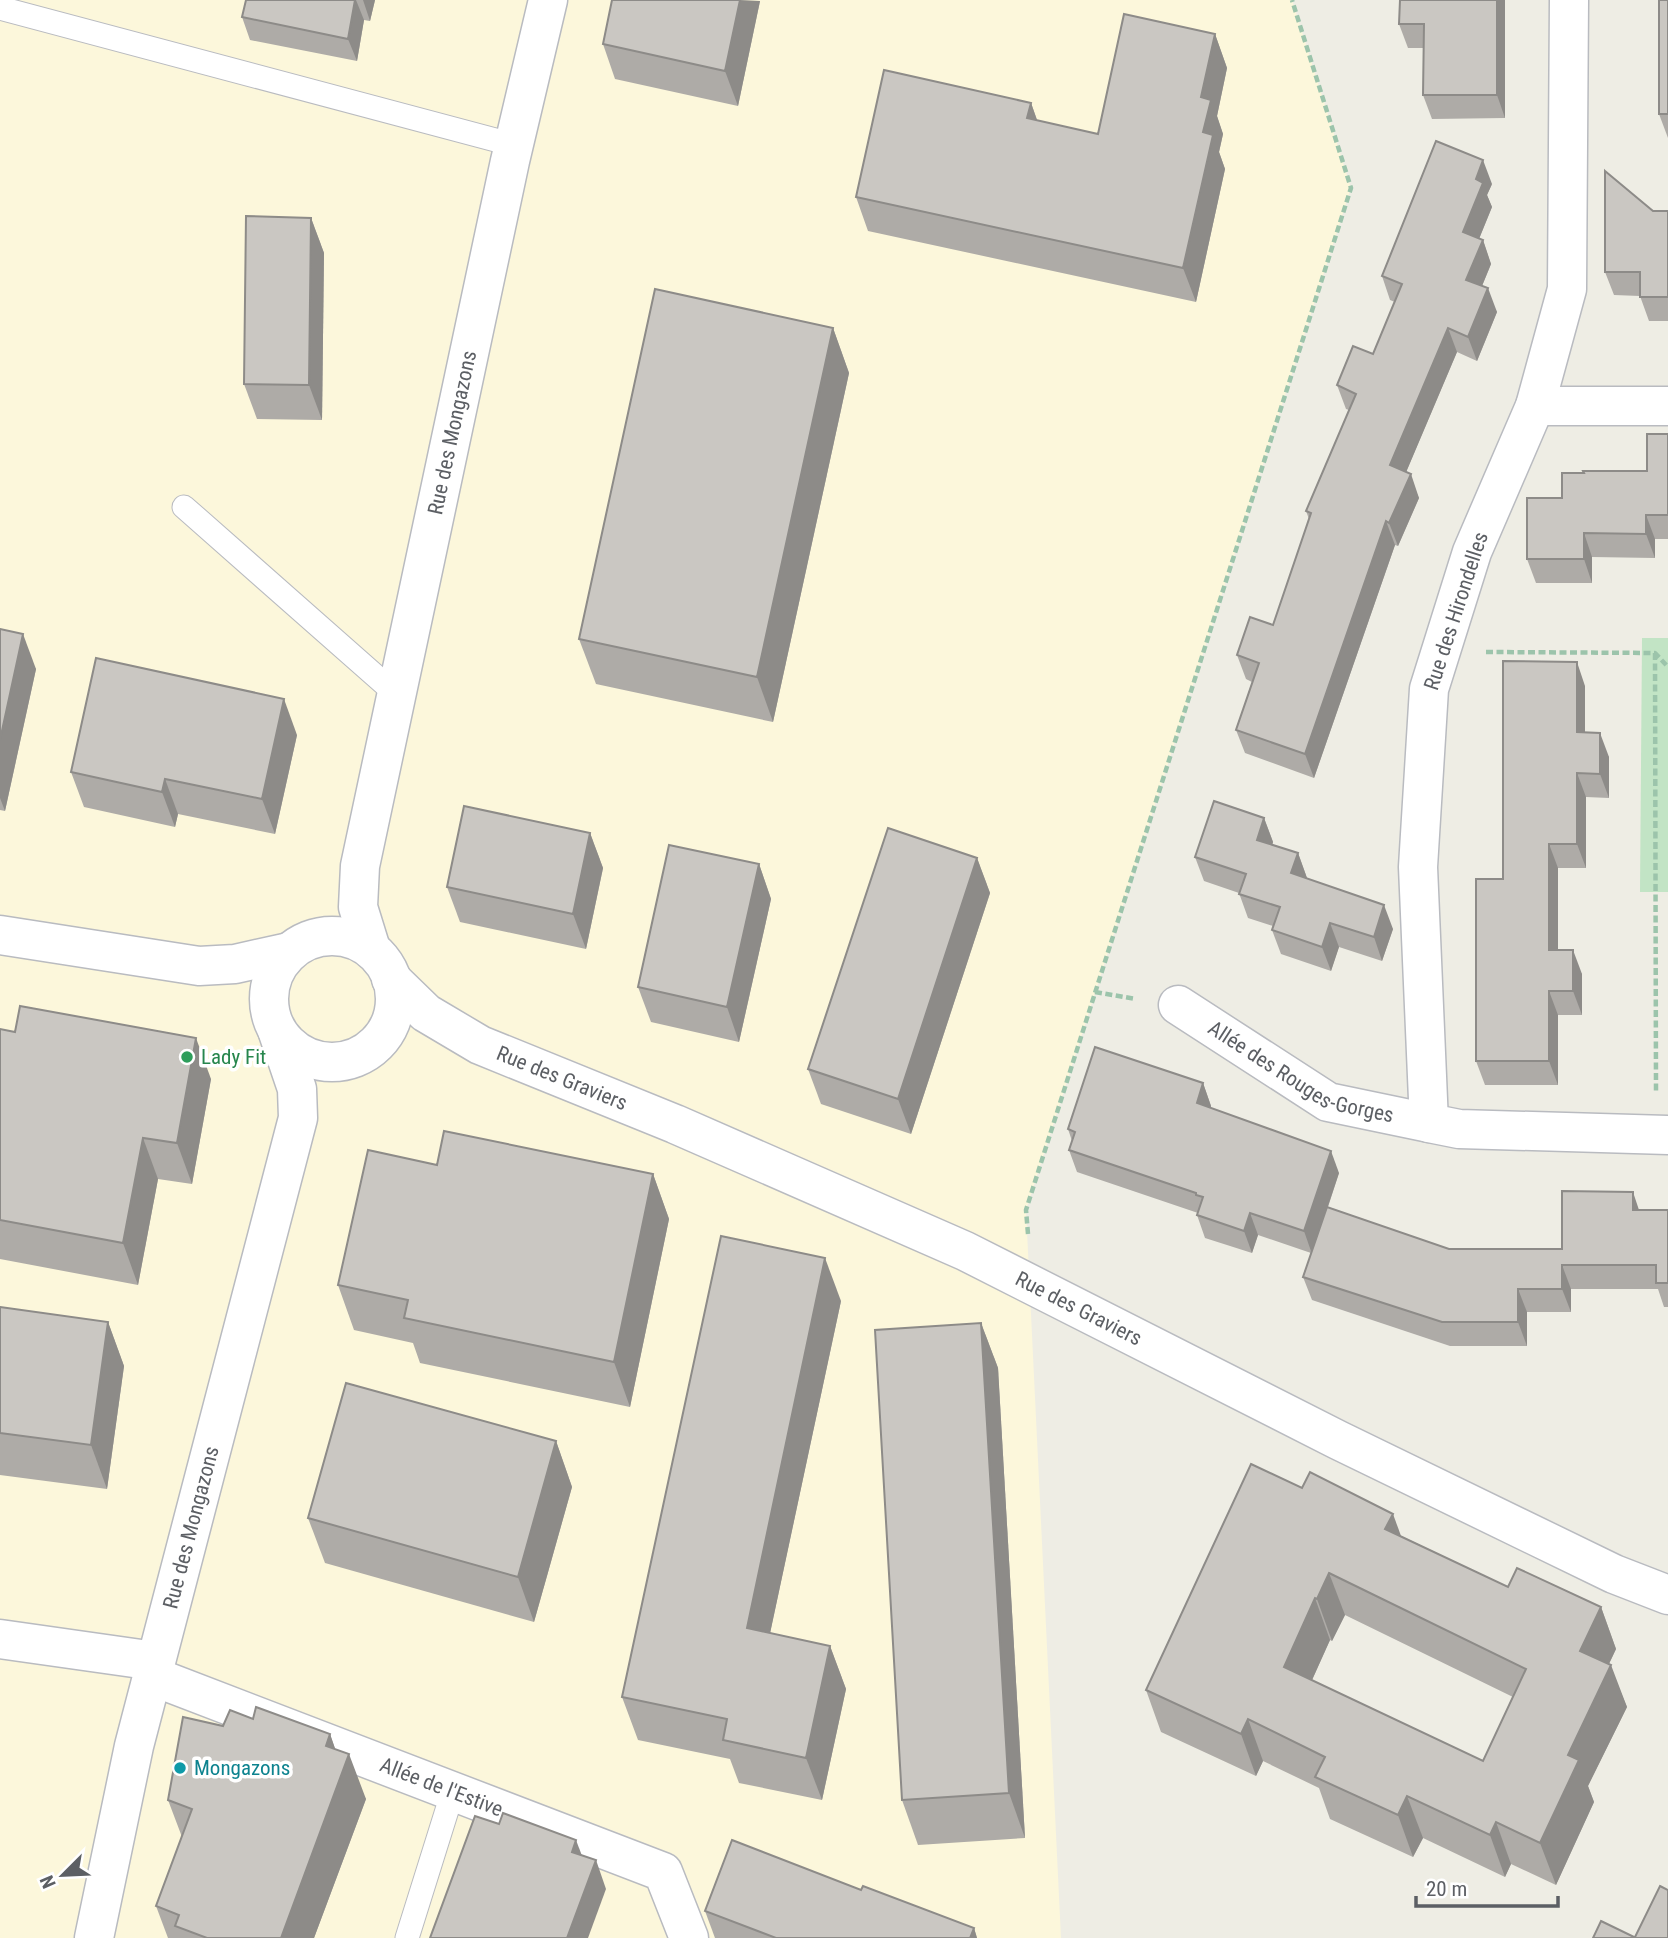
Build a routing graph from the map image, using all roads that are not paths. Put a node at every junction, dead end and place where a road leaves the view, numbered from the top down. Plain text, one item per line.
1 (548, 0) edge
2 (1570, 0) edge
3 (0, 8) edge
4 (514, 145) junction
5 (1668, 405) edge
6 (1535, 406) junction
7 (184, 507) dead end
8 (396, 694) junction
9 (360, 866) junction
10 (0, 935) edge
11 (298, 946) junction
12 (381, 964) junction
13 (199, 966) junction
14 (1178, 1005) dead end
15 (274, 1023) junction
16 (480, 1045) junction
17 (366, 1052) junction
18 (298, 1118) junction
19 (1429, 1123) junction
20 (1662, 1135) edge
21 (1668, 1595) edge
22 (0, 1639) edge
23 (154, 1668) junction
24 (453, 1791) junction
25 (94, 1938) edge
26 (407, 1938) edge
27 (689, 1938) edge

1 - 4 street, Rue des Mongazons
2 - 6 street, Rue des Hirondelles
3 - 4 lane
4 - 8 street, Rue des Mongazons
5 - 6 street
6 - 19 street, Rue des Hirondelles
7 - 8 lane
8 - 9 street, Rue des Mongazons
9 - 11 street, Rue des Mongazons
9 - 12 street, Rue des Mongazons
10 - 13 street
11 - 12 street
11 - 13 street
11 - 15 street
12 - 16 street, Rue des Graviers
12 - 17 street
13 - 15 street
14 - 19 street, Allée des Rouges-Gorges
15 - 17 street
15 - 18 street, Rue des Mongazons
16 - 17 street, Rue des Graviers
16 - 21 street, Rue des Graviers
17 - 18 street, Rue des Mongazons
18 - 23 street, Rue des Mongazons
19 - 20 street
22 - 23 street, Allée de l'Estive
23 - 24 street, Allée de l'Estive
23 - 25 street, Rue des Mongazons
24 - 26 lane
24 - 27 street, Allée de l'Estive

